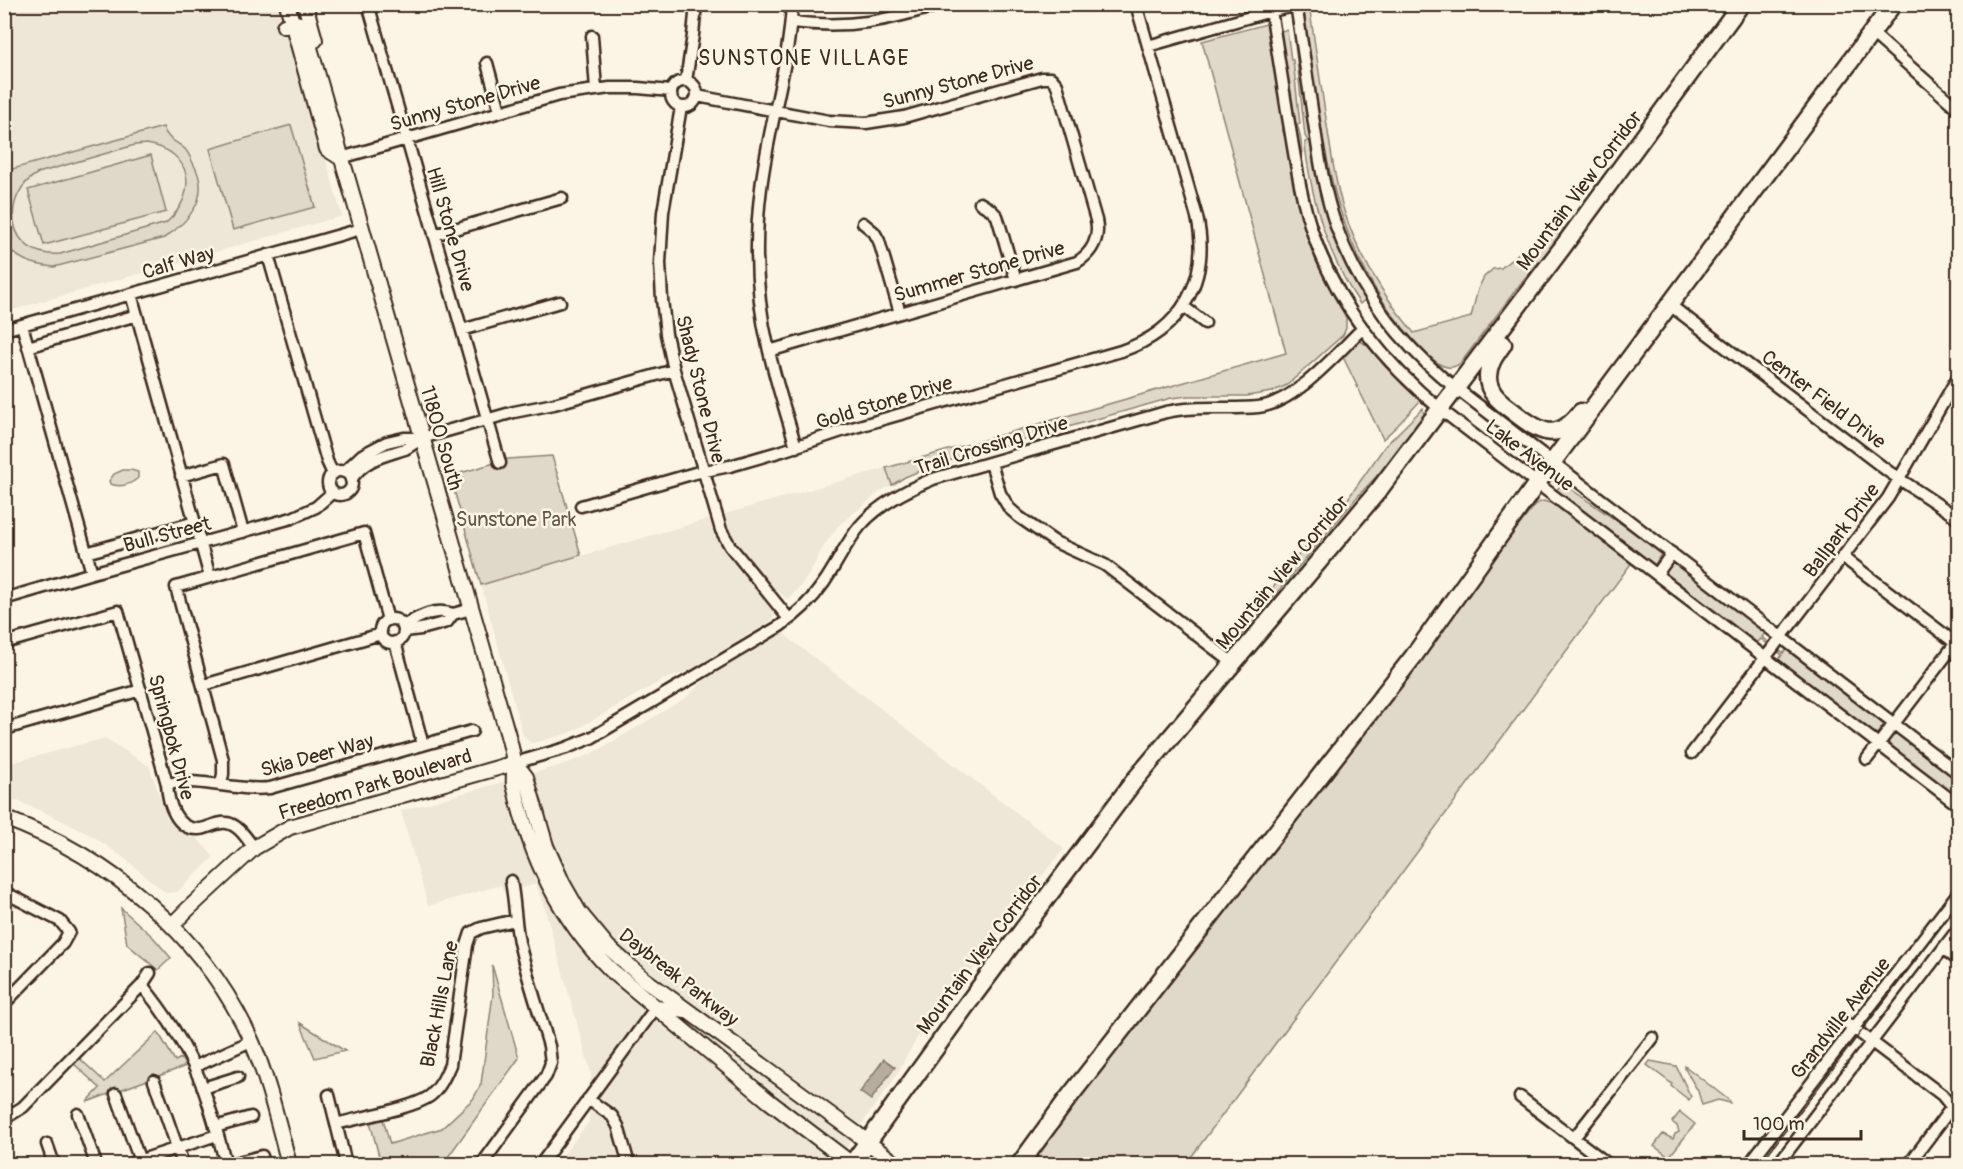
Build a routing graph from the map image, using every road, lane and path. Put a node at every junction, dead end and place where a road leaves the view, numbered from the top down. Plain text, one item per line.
1 (287, 4) edge
2 (305, 4) edge
3 (368, 4) edge
4 (696, 4) edge
5 (792, 4) edge
6 (942, 4) edge
7 (1136, 4) edge
8 (1741, 4) edge
9 (1893, 4) edge
10 (1296, 5) edge
11 (917, 8) edge
12 (1271, 8) edge
13 (791, 22) junction
14 (288, 25) junction
15 (1872, 33) junction
16 (592, 36) dead end
17 (1148, 46) junction
18 (487, 63) dead end
19 (1051, 78) joint
20 (686, 81) junction
21 (596, 89) junction
22 (671, 91) junction
23 (697, 96) junction
24 (681, 107) junction
25 (1959, 109) edge
26 (500, 111) junction
27 (775, 111) junction
28 (406, 138) junction
29 (341, 158) junction
30 (562, 198) dead end
31 (980, 203) dead end
32 (863, 223) dead end
33 (361, 229) junction
34 (1724, 232) junction
35 (434, 235) junction
36 (1562, 248) junction
37 (268, 255) junction
38 (1016, 280) junction
39 (131, 294) junction
40 (560, 302) dead end
41 (1670, 305) junction
42 (1184, 307) junction
43 (900, 313) junction
44 (137, 315) junction
45 (1205, 323) dead end
46 (22, 325) junction
47 (1362, 329) junction
48 (4, 330) edge
49 (462, 330) junction
50 (28, 347) junction
51 (769, 351) junction
52 (674, 370) junction
53 (1959, 377) edge
54 (1457, 388) junction
55 (1440, 409) junction
56 (488, 419) junction
57 (422, 438) junction
58 (796, 447) junction
59 (1553, 462) junction
60 (500, 463) dead end
61 (991, 463) junction
62 (703, 472) junction
63 (343, 475) junction
64 (181, 476) junction
65 (1900, 479) junction
66 (1537, 483) junction
67 (333, 492) junction
68 (581, 506) dead end
69 (1959, 518) edge
70 (195, 522) junction
71 (243, 532) junction
72 (201, 544) junction
73 (86, 553) junction
74 (1672, 553) junction
75 (1843, 557) junction
76 (92, 573) junction
77 (1656, 574) junction
78 (210, 577) junction
79 (4, 599) edge
80 (471, 609) junction
81 (789, 619) junction
82 (388, 620) junction
83 (404, 629) junction
84 (381, 634) junction
85 (1781, 637) junction
86 (395, 642) junction
87 (4, 643) edge
88 (1958, 643) edge
89 (1766, 657) junction
90 (1233, 663) junction
91 (204, 685) junction
92 (141, 690) junction
93 (1894, 723) junction
94 (4, 729) edge
95 (472, 731) dead end
96 (1879, 744) junction
97 (423, 745) junction
98 (1692, 753) dead end
99 (1867, 759) dead end
100 (515, 763) junction
101 (1959, 773) edge
102 (167, 784) junction
103 (221, 784) junction
104 (1959, 805) edge
105 (4, 818) edge
106 (254, 848) junction
107 (511, 881) dead end
108 (4, 892) edge
109 (1959, 893) edge
110 (515, 920) junction
111 (172, 926) junction
112 (1959, 929) edge
113 (1944, 949) junction
114 (1959, 960) edge
115 (611, 970) junction
116 (150, 973) dead end
117 (141, 985) junction
118 (667, 996) junction
119 (6, 999) edge
120 (656, 1007) junction
121 (689, 1012) junction
122 (1844, 1021) dead end
123 (1855, 1029) junction
124 (1653, 1038) dead end
125 (251, 1041) junction
126 (1872, 1042) junction
127 (194, 1067) junction
128 (238, 1077) dead end
129 (154, 1081) dead end
130 (203, 1088) junction
131 (116, 1094) dead end
132 (329, 1095) dead end
133 (1520, 1097) dead end
134 (588, 1099) junction
135 (1955, 1111) edge
136 (78, 1114) dead end
137 (251, 1117) dead end
138 (4, 1119) edge
139 (336, 1124) junction
140 (216, 1131) junction
141 (1574, 1138) junction
142 (868, 1142) junction
143 (47, 1144) dead end
144 (177, 1148) junction
145 (262, 1156) dead end
146 (136, 1163) edge
147 (54, 1164) edge
148 (96, 1164) edge
149 (183, 1164) edge
150 (228, 1164) edge
151 (289, 1164) edge
152 (346, 1164) edge
153 (482, 1164) edge
154 (541, 1164) edge
155 (629, 1164) edge
156 (852, 1164) edge
157 (896, 1164) edge
158 (1020, 1164) edge
159 (1608, 1164) edge
160 (1749, 1164) edge
161 (1778, 1164) edge
162 (1909, 1164) edge

1 - 14 main road, 11800 South
2 - 29 main road, 11800 South
3 - 28 street, Hill Stone Drive
4 - 20 street
5 - 13 street
6 - 11 street
7 - 17 street, Gold Stone Drive
8 - 36 highway, Mountain View Corridor
9 - 15 highway
10 - 12 street
10 - 54 street, Lake Avenue
11 - 13 street
12 - 17 street
12 - 47 street, Lake Avenue
13 - 27 street
14 - 29 main road, 11800 South
14 - 29 main road
15 - 25 street
15 - 34 highway
16 - 21 street
17 - 42 street, Gold Stone Drive
18 - 26 street
19 - 27 street, Sunny Stone Drive
19 - 38 street, Summer Stone Drive
20 - 22 street
20 - 23 street
21 - 22 street, Sunny Stone Drive
21 - 26 street, Sunny Stone Drive
22 - 24 street
23 - 24 street
23 - 27 street, Sunny Stone Drive
24 - 52 street, Shady Stone Drive
26 - 28 street, Sunny Stone Drive
27 - 51 street
28 - 29 street, Sunny Stone Drive
28 - 35 street, Hill Stone Drive
29 - 33 main road, 11800 South
30 - 35 street
31 - 38 street
32 - 43 street
33 - 37 street, Calf Way
33 - 57 main road, 11800 South
34 - 36 highway
34 - 41 highway
35 - 49 street, Hill Stone Drive
36 - 54 highway, Mountain View Corridor
37 - 39 street, Calf Way
37 - 63 street
38 - 43 street, Summer Stone Drive
39 - 44 street
39 - 46 street, Calf Way
40 - 49 street
41 - 59 highway
41 - 65 street, Center Field Drive
42 - 45 street
42 - 58 street, Gold Stone Drive
43 - 51 street, Summer Stone Drive
44 - 50 street
44 - 64 street
46 - 48 street, Calf Way
46 - 50 street
47 - 55 street, Lake Avenue
47 - 61 street, Trail Crossing Drive
49 - 56 street, Hill Stone Drive
50 - 73 street
51 - 58 street
52 - 56 street
52 - 62 street, Shady Stone Drive
53 - 65 street, Ballpark Drive
54 - 55 highway, Mountain View Corridor
54 - 59 street, Lake Avenue
55 - 66 street, Lake Avenue
55 - 90 highway, Mountain View Corridor
56 - 57 street
56 - 60 street, Hill Stone Drive
57 - 63 street
57 - 80 main road, 11800 South
58 - 62 street, Gold Stone Drive
59 - 66 highway
59 - 74 street, Lake Avenue
61 - 81 street, Trail Crossing Drive
61 - 90 street
62 - 68 street, Gold Stone Drive
62 - 81 street, Shady Stone Drive
63 - 67 street
63 - 67 street
64 - 70 street
64 - 71 street
65 - 69 street, Center Field Drive
65 - 75 street, Ballpark Drive
66 - 77 street, Lake Avenue
66 - 158 highway
67 - 71 street, Bull Street
70 - 72 street
70 - 73 street
71 - 72 street, Bull Street
72 - 76 street, Bull Street
72 - 78 street
73 - 76 street
74 - 77 street
74 - 85 street, Lake Avenue
75 - 85 street, Ballpark Drive
75 - 88 street
76 - 79 street, Bull Street
77 - 89 street, Lake Avenue
78 - 82 street
78 - 91 street
80 - 83 street
80 - 100 main road, 11800 South
81 - 100 street, Trail Crossing Drive
82 - 83 street
82 - 84 street
83 - 86 street
84 - 86 street
84 - 91 street
85 - 89 street, Ballpark Drive
85 - 93 street, Lake Avenue
86 - 97 street
87 - 92 street, Springbok Drive
88 - 93 street
89 - 96 street, Lake Avenue
89 - 98 street, Ballpark Drive
90 - 142 highway, Mountain View Corridor
91 - 103 street
92 - 94 street
92 - 102 street, Springbok Drive
93 - 96 street
93 - 101 street, Lake Avenue
95 - 97 street, Skia Deer Way
96 - 99 street
96 - 104 street, Lake Avenue
97 - 103 street, Skia Deer Way
100 - 106 main road, Freedom Park Boulevard
100 - 115 main road, Daybreak Parkway
100 - 118 main road, Daybreak Parkway
102 - 103 street, Skia Deer Way
102 - 106 street, Springbok Drive
105 - 111 main road
106 - 111 main road, Freedom Park Boulevard
107 - 110 street
108 - 119 street
109 - 123 street, Grandville Avenue
110 - 139 street, Black Hills Lane
110 - 153 street
111 - 125 main road
112 - 113 street, Grandville Avenue
113 - 114 street
113 - 126 street, Grandville Avenue
115 - 118 main road
115 - 120 main road, Daybreak Parkway
116 - 117 street
117 - 127 street
117 - 138 street
118 - 121 main road, Daybreak Parkway
120 - 121 street
120 - 134 street
120 - 156 main road, Daybreak Parkway
121 - 142 main road, Daybreak Parkway
122 - 123 street
123 - 126 street
123 - 160 street, Grandville Avenue
124 - 141 street
125 - 127 street
125 - 151 main road
126 - 135 street
126 - 161 street, Grandville Avenue
127 - 130 street
128 - 130 street
129 - 144 street
130 - 140 street
131 - 146 street
132 - 139 street
133 - 141 street
134 - 154 street
134 - 155 street
135 - 162 street
136 - 148 street
137 - 140 street
139 - 152 street
140 - 144 street
140 - 150 street
141 - 159 street
142 - 156 highway, Mountain View Corridor
142 - 157 main road, Daybreak Parkway
143 - 147 street
144 - 146 street
144 - 149 street
145 - 150 street

